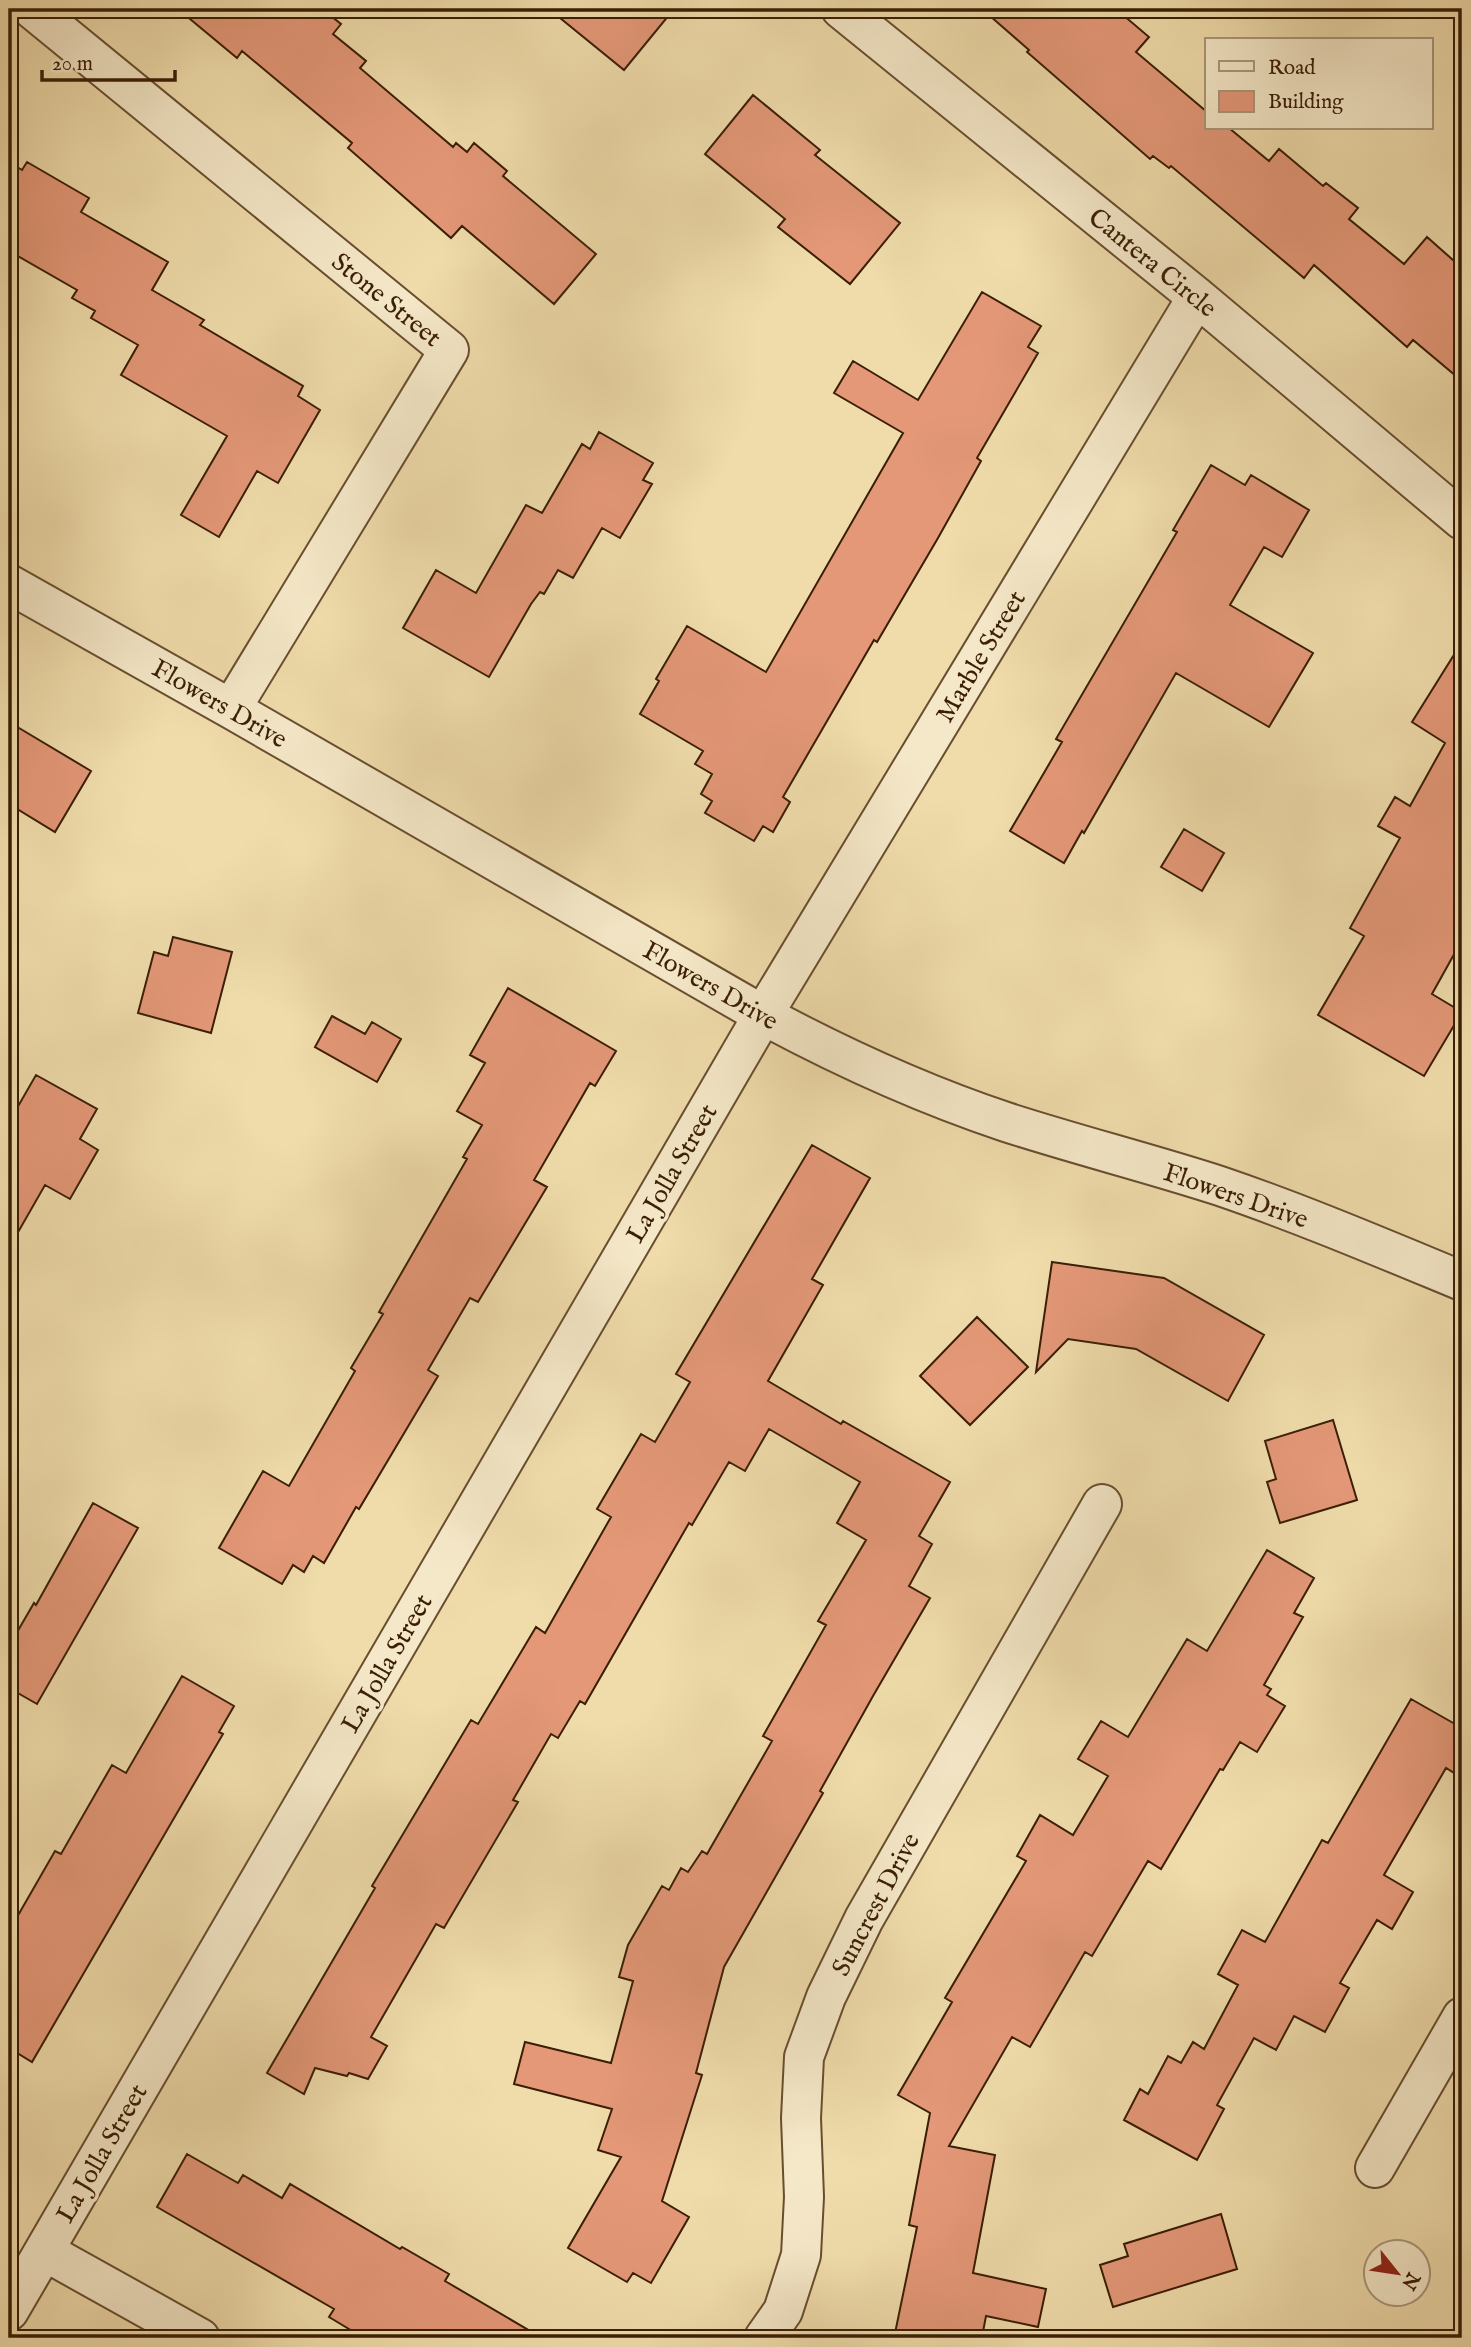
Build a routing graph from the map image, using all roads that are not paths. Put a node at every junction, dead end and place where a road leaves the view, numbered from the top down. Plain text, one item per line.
1 (32, 9) edge
2 (841, 9) edge
3 (1197, 297) junction
4 (1462, 520) edge
5 (9, 584) edge
6 (231, 709) junction
7 (763, 1015) junction
8 (1462, 1281) edge
9 (1102, 1504) dead end
10 (1462, 2017) edge
11 (1375, 2168) dead end
12 (44, 2251) junction
13 (9, 2311) edge
14 (200, 2338) edge
15 (764, 2338) edge

1 - 6 street, Stone Street
2 - 3 street, Cantera Circle
3 - 4 street, Cantera Circle
3 - 7 street, Marble Street
5 - 6 street, Flowers Drive
6 - 7 street, Flowers Drive
7 - 8 street, Flowers Drive
7 - 12 street, La Jolla Street
9 - 15 street, Suncrest Drive
10 - 11 street
12 - 13 street, La Jolla Street
12 - 14 street

